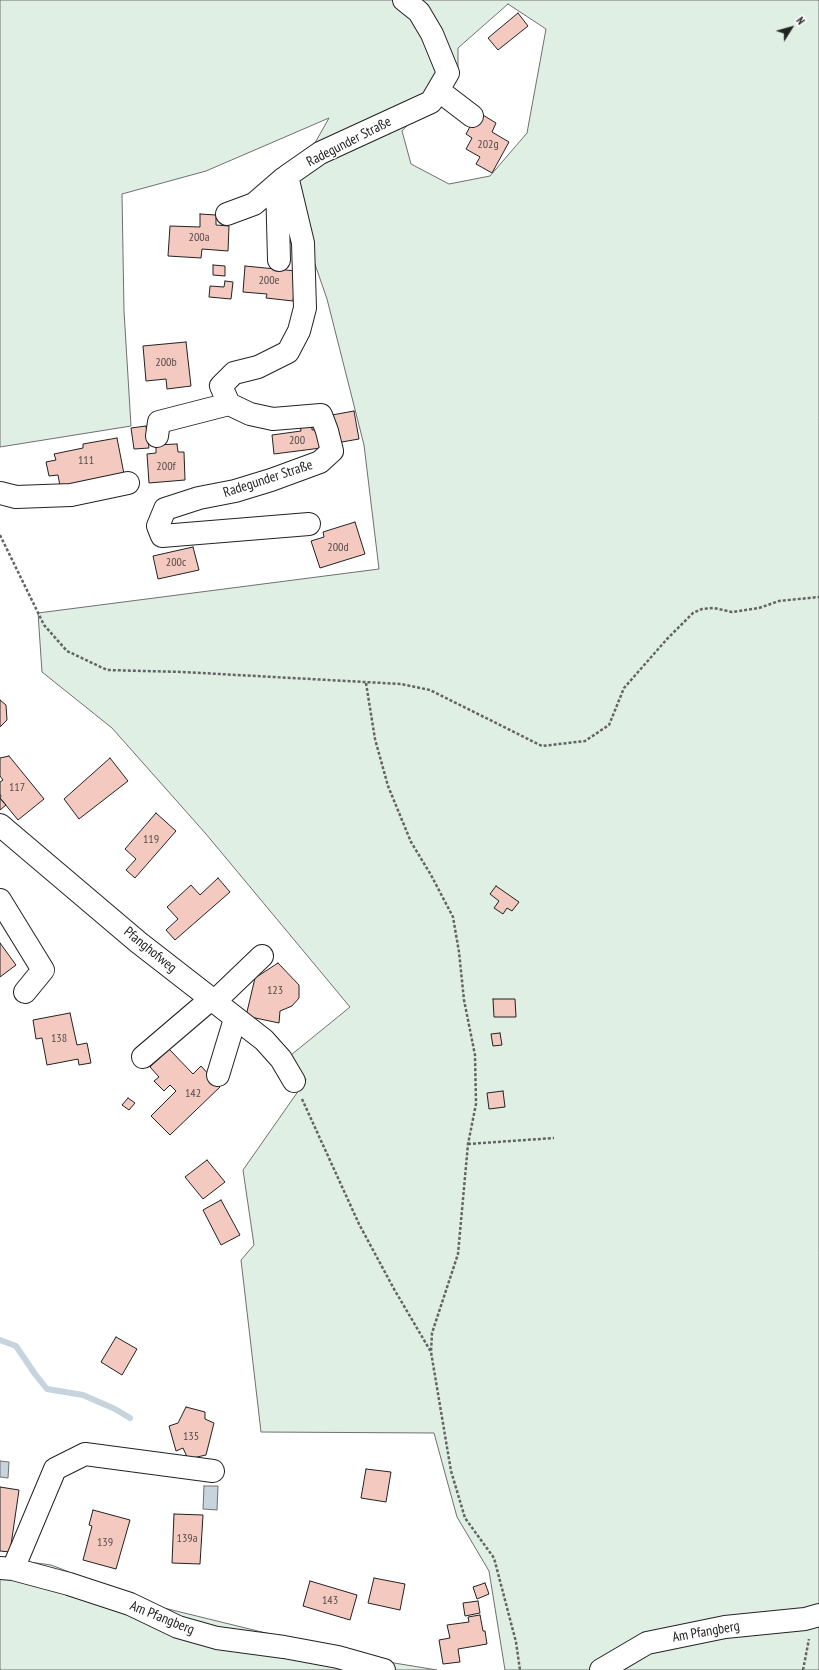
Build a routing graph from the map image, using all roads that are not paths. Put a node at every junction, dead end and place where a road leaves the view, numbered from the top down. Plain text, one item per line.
1 (404, 0) edge
2 (438, 90) junction
3 (472, 116) dead end
4 (282, 180) junction
5 (227, 214) dead end
6 (279, 260) dead end
7 (229, 404) junction
8 (157, 436) dead end
9 (128, 483) dead end
10 (0, 493) edge
11 (309, 524) dead end
12 (0, 825) edge
13 (0, 900) edge
14 (262, 956) dead end
15 (25, 992) dead end
16 (212, 1001) junction
17 (235, 1019) junction
18 (143, 1057) dead end
19 (218, 1074) dead end
20 (294, 1081) road end
21 (213, 1471) dead end
22 (7, 1568) edge
23 (819, 1615) edge
24 (384, 1670) edge
25 (601, 1670) edge

1 - 2 street, Radegunder Straße
2 - 3 street
2 - 4 street, Radegunder Straße
4 - 5 street, Radegunder Straße
4 - 6 street
4 - 7 street
7 - 8 street
7 - 11 street, Radegunder Straße
9 - 10 street
12 - 16 street, Pfanghofweg
13 - 15 street
14 - 16 street
16 - 17 street, Pfanghofweg
16 - 18 street
17 - 19 street
17 - 20 street, Pfanghofweg
21 - 22 street, Am Pfangberg
22 - 24 street, Am Pfangberg
23 - 25 street, Am Pfangberg

